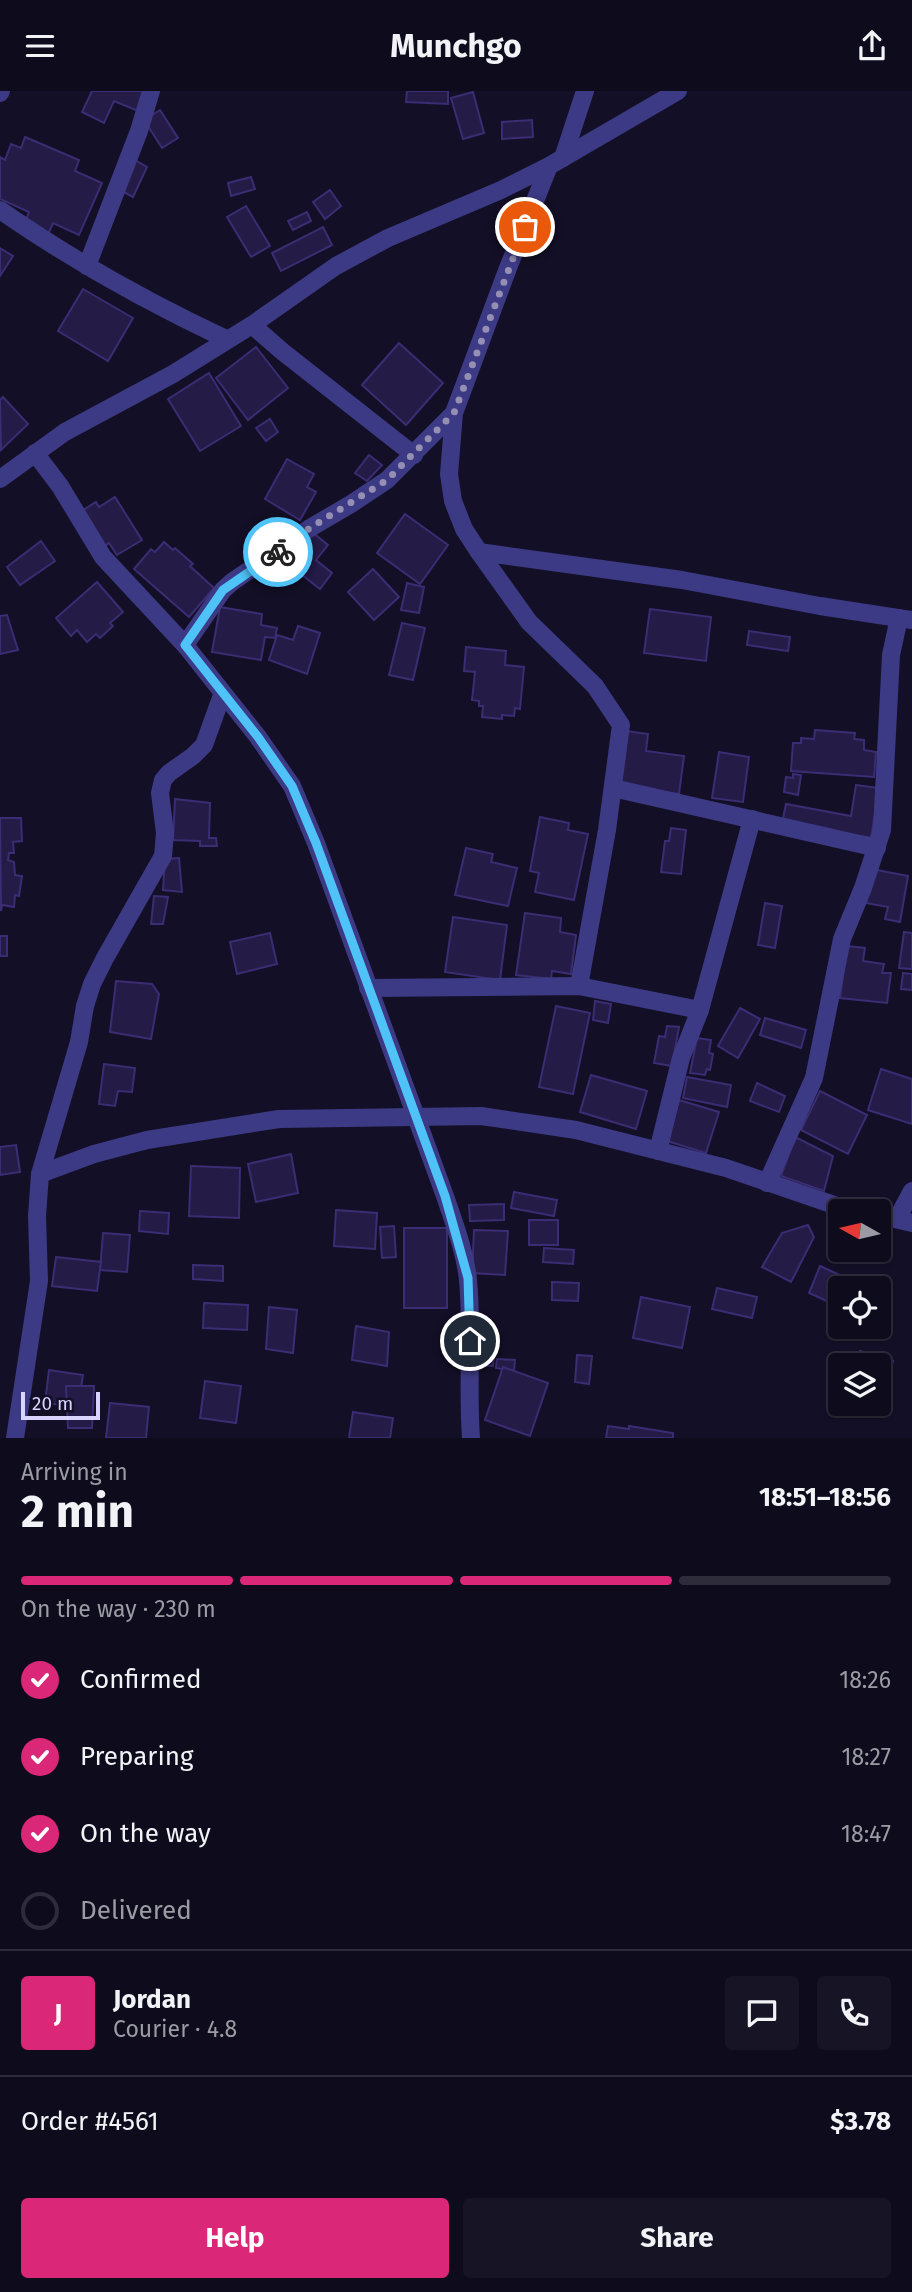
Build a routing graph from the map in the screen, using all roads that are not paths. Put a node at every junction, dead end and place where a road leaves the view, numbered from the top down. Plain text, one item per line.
1 (150, 91) edge
2 (585, 91) edge
3 (678, 91) edge
4 (556, 162) junction
5 (0, 210) edge
6 (87, 266) junction
7 (252, 325) junction
8 (226, 339) junction
9 (454, 413) junction
10 (35, 453) junction
11 (414, 455) junction
12 (0, 479) edge
13 (479, 552) junction
14 (906, 619) edge
15 (185, 645) junction
16 (222, 695) junction
17 (613, 789) junction
18 (752, 819) junction
19 (877, 848) junction
20 (579, 986) junction
21 (368, 988) junction
22 (700, 1010) junction
23 (417, 1117) junction
24 (658, 1151) junction
25 (40, 1174) junction
26 (767, 1182) junction
27 (912, 1191) edge
28 (828, 1203) edge
29 (905, 1221) edge
30 (15, 1438) edge
31 (471, 1438) edge

1 - 6 street
2 - 4 street
3 - 4 street
4 - 7 street
4 - 9 street
5 - 6 street
6 - 8 street
7 - 8 street
7 - 11 street
8 - 10 street
9 - 11 street
9 - 13 street
10 - 12 street
10 - 15 street
11 - 15 street
13 - 14 street
13 - 17 street
14 - 19 street
15 - 16 street
16 - 21 street
16 - 25 street
17 - 18 street
17 - 20 street
18 - 19 street
18 - 22 street
19 - 26 street
20 - 21 street
20 - 22 street
21 - 23 street
22 - 24 street
23 - 24 street
23 - 25 street
23 - 31 street
24 - 26 street
25 - 30 street
26 - 28 street
27 - 29 street

